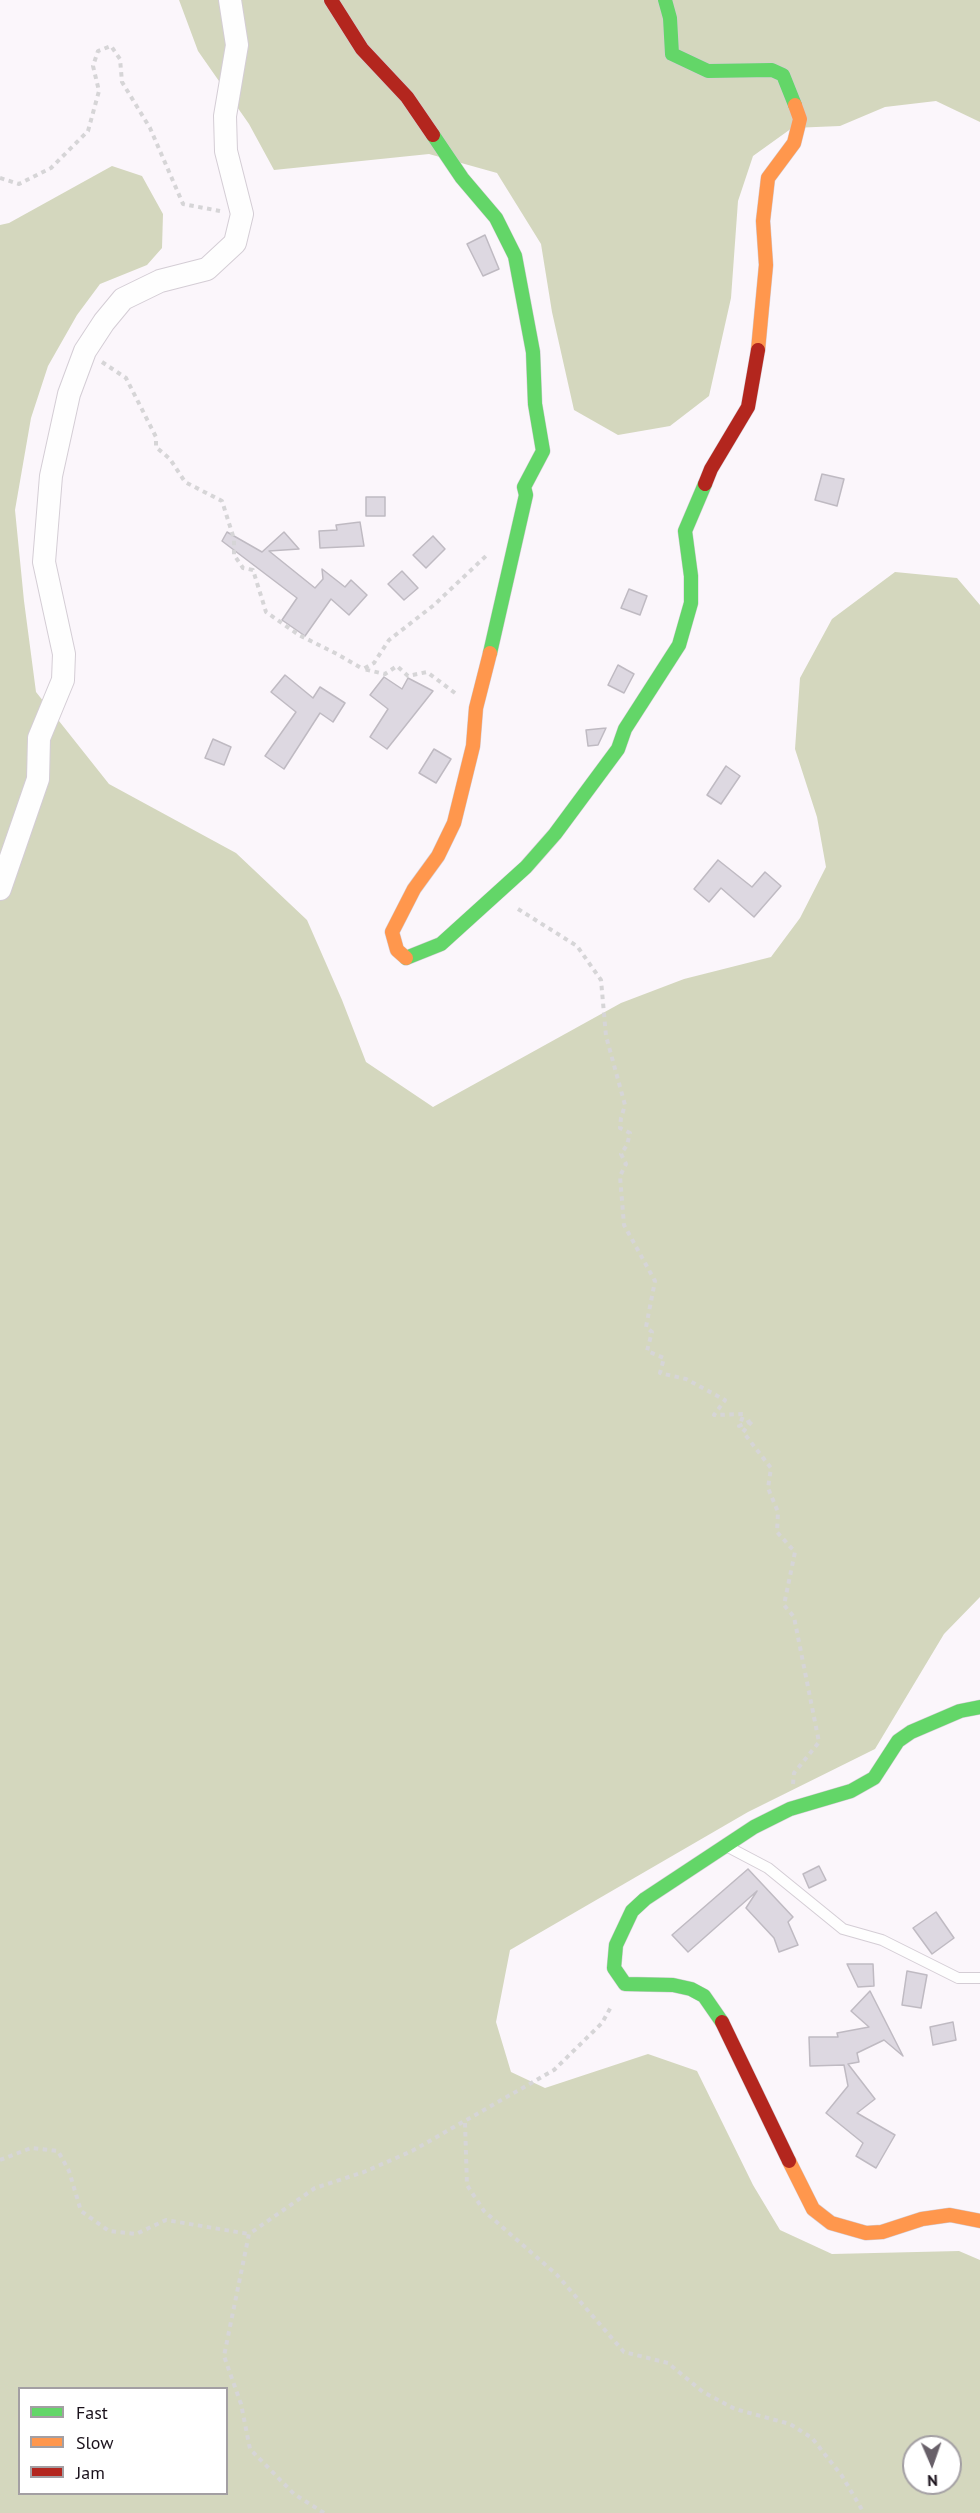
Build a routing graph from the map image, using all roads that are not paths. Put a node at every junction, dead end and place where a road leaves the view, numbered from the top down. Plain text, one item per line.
1 (230, 0) edge
2 (331, 0) edge
3 (665, 0) edge
4 (0, 890) edge
5 (980, 1707) edge
6 (725, 1845) junction
7 (980, 1978) edge
8 (980, 2221) edge

1 - 4 street
2 - 3 street
5 - 6 street
6 - 7 lane
6 - 8 street

